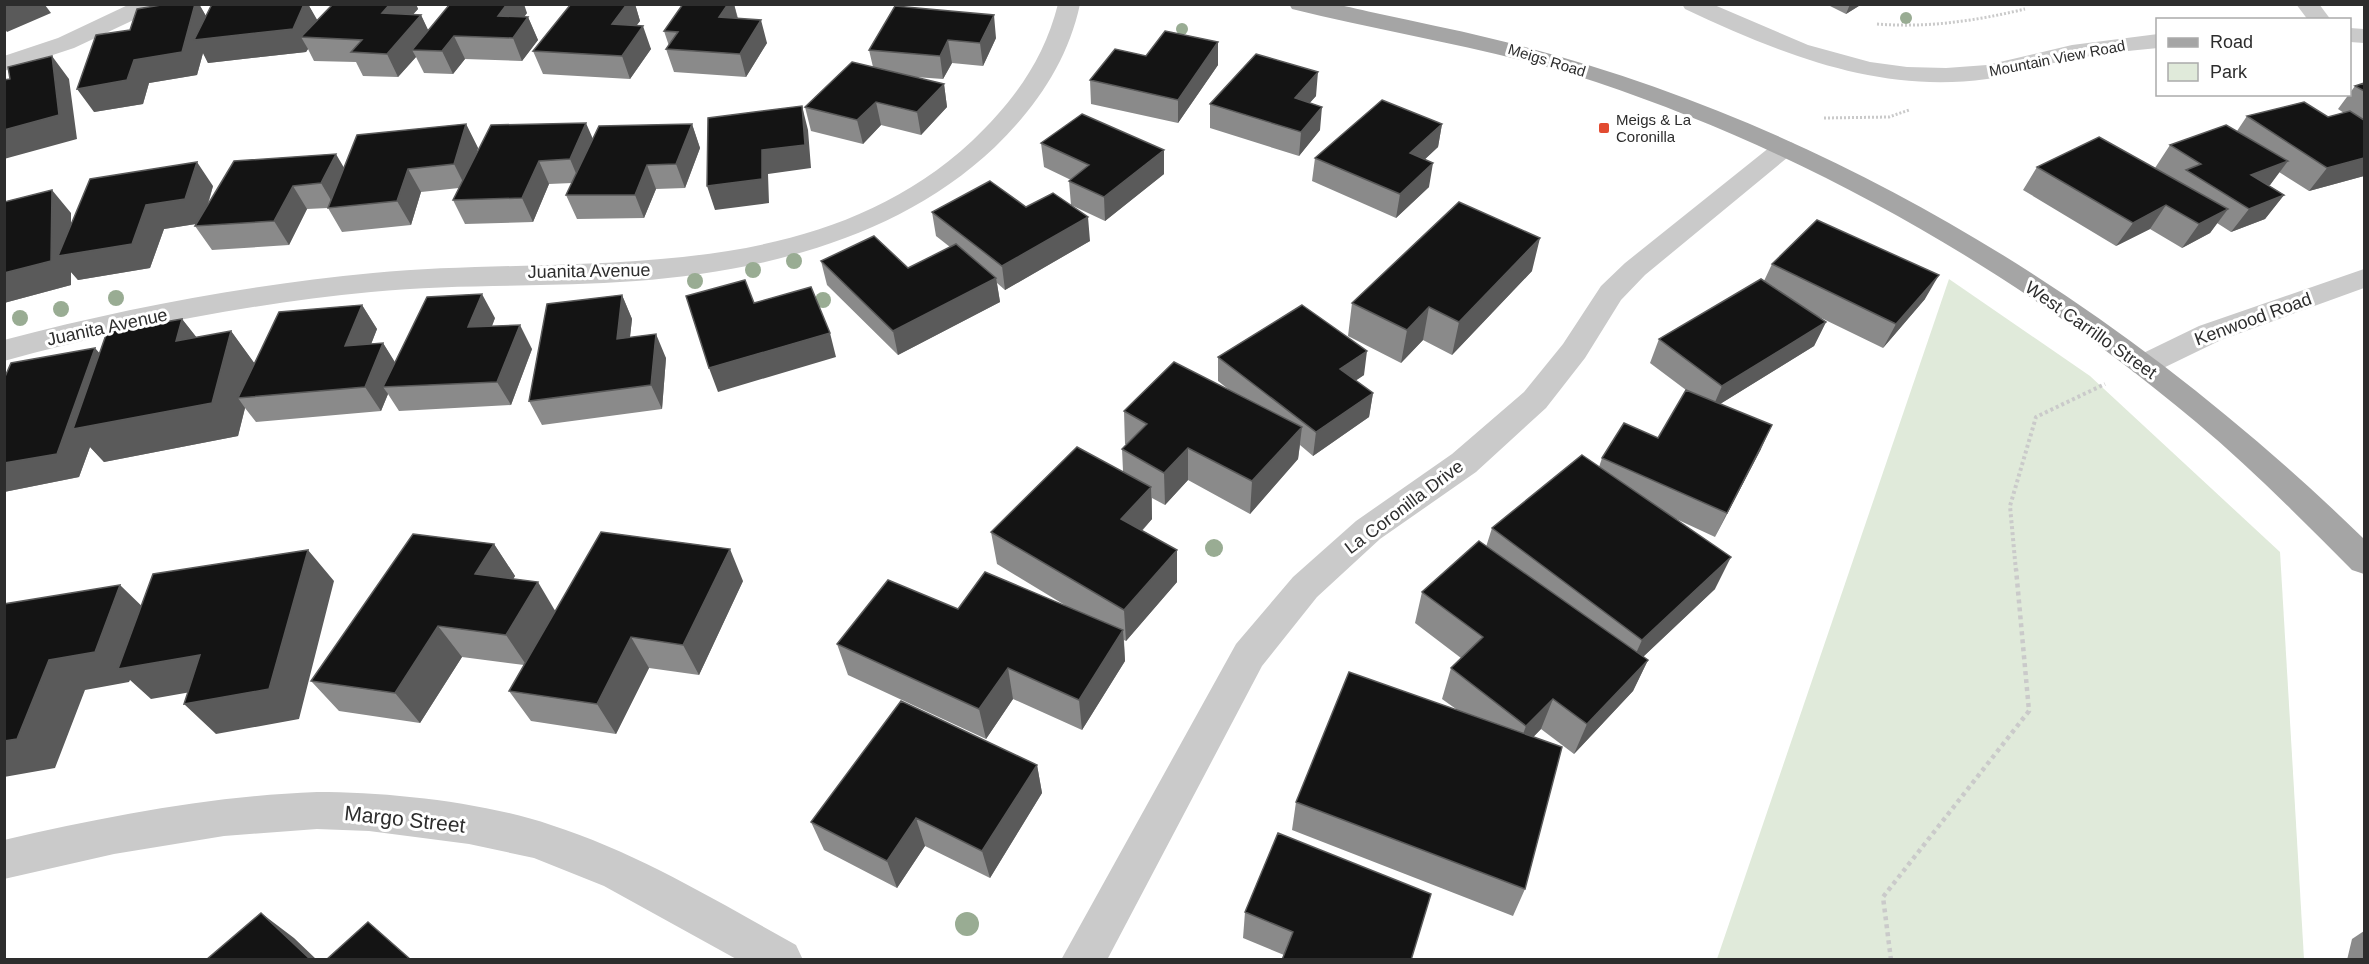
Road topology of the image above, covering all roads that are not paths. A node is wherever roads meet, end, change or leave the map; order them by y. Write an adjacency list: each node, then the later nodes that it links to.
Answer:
1 (150, 4): 8 (street)
2 (1069, 4): 11 (street, Juanita Avenue)
3 (1300, 4): 9 (main road, Meigs Road)
4 (1693, 4): 7 (street, Mountain View Road)
5 (2307, 4): 6 (street)
6 (2318, 18)
7 (2156, 40)
8 (4, 64)
9 (1784, 148): 12 (main road, West Carrillo Street); 16 (street, La Coronilla Drive)
10 (2364, 278): 12 (street, Kenwood Road)
11 (4, 351)
12 (2144, 365): 13 (main road, West Carrillo Street)
13 (2364, 560)
14 (4, 860): 15 (street, Margo Street)
15 (781, 960)
16 (1083, 960)

